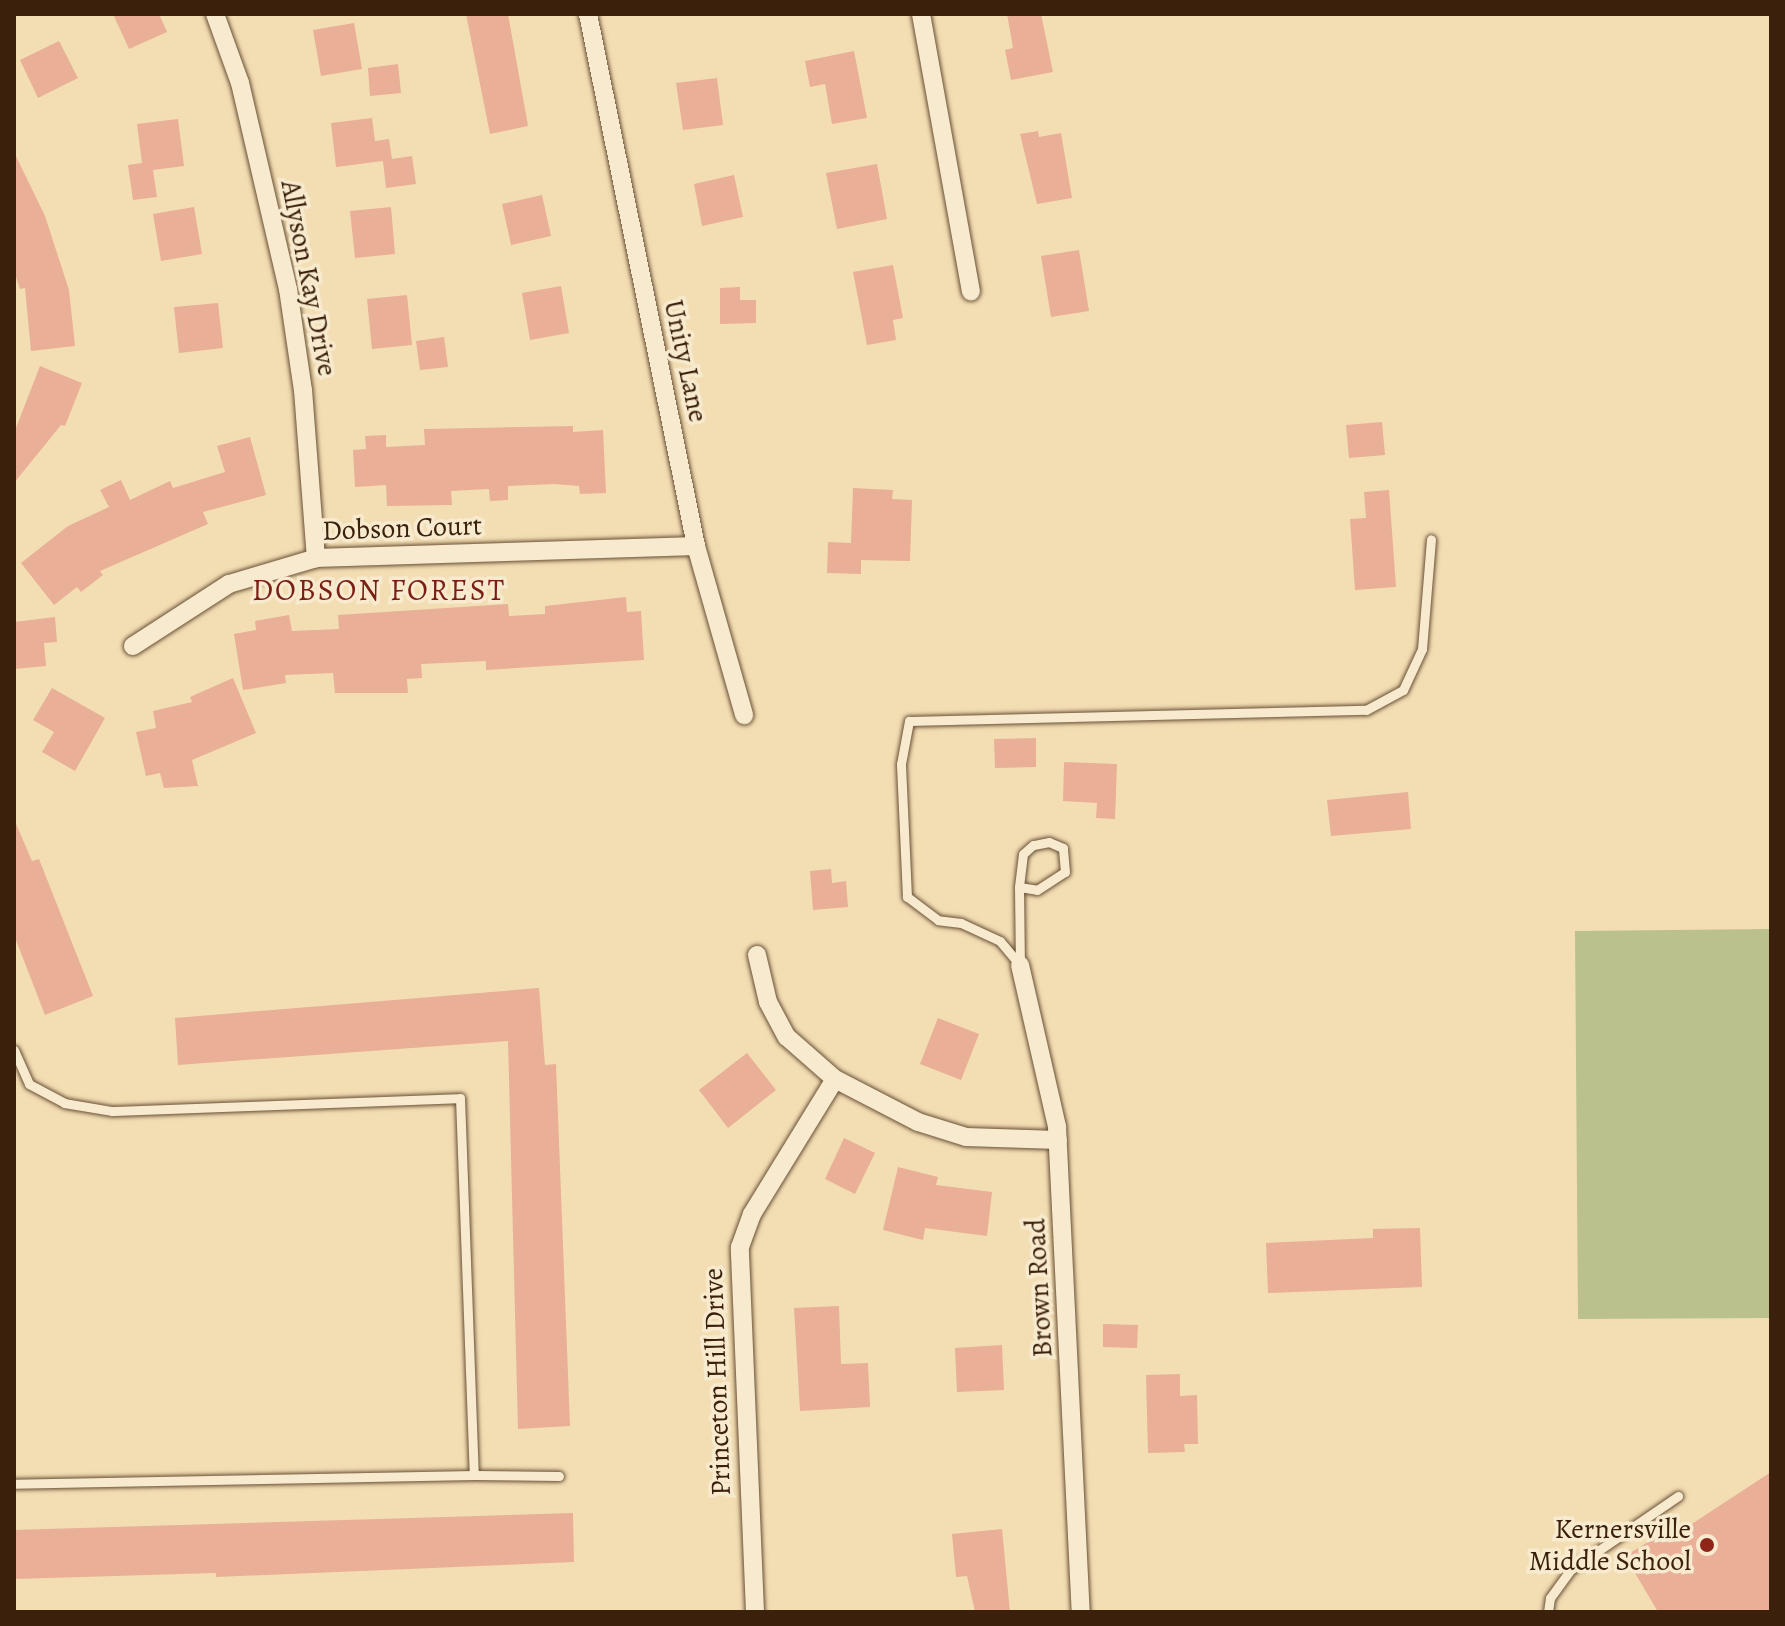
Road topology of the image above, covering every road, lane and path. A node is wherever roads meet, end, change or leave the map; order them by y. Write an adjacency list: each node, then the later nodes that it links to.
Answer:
1 (215, 14): 7 (street, Allyson Kay Drive)
2 (588, 14): 6 (street, Unity Lane)
3 (921, 14): 4 (street)
4 (971, 292)
5 (1431, 539): 12 (lane)
6 (696, 546): 7 (street, Dobson Court); 9 (street, Unity Lane)
7 (316, 558): 8 (street, Dobson Court)
8 (133, 646)
9 (744, 715)
10 (1019, 887): 10 (lane); 12 (lane)
11 (757, 955): 14 (street)
12 (1020, 965): 15 (street, Brown Road)
13 (14, 1050): 16 (lane)
14 (835, 1079): 15 (street); 20 (street, Princeton Hill Drive)
15 (1058, 1140): 21 (street, Brown Road)
16 (474, 1475): 17 (lane); 18 (lane)
17 (559, 1476)
18 (14, 1484)
19 (1678, 1496): 22 (lane)
20 (755, 1612)
21 (1081, 1612)
22 (1548, 1612)

